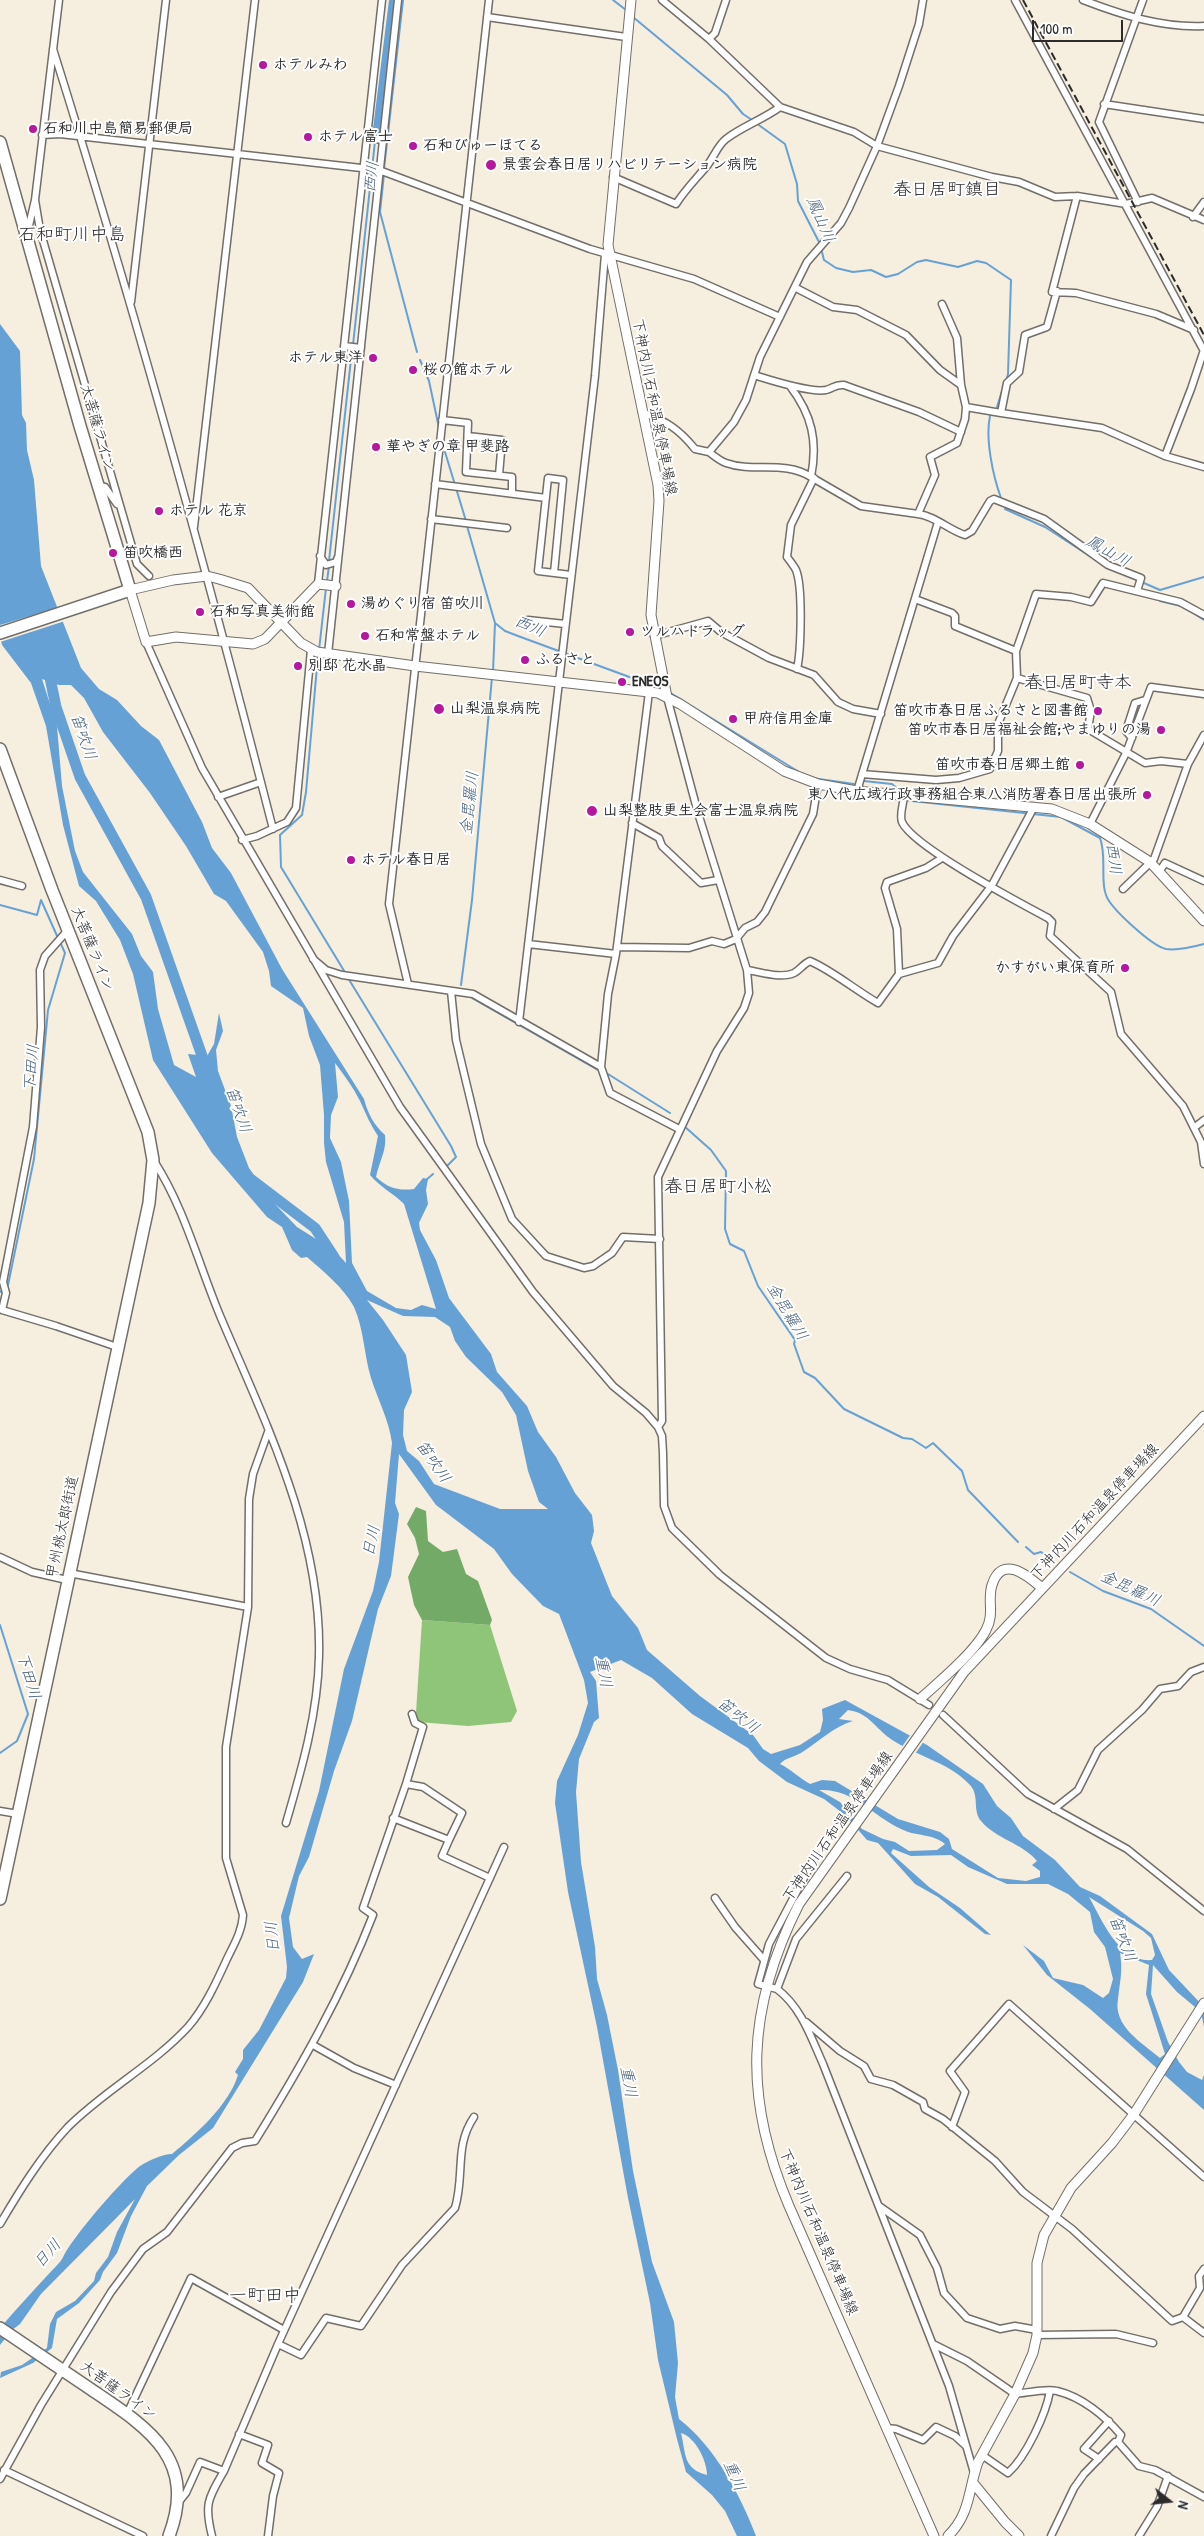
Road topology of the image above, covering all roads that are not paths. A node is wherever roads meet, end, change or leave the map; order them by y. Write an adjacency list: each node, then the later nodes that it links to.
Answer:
1 (59, 0): 19 (street)
2 (166, 0): 28 (street)
3 (255, 0): 30 (street)
4 (382, 0): 25 (street)
5 (398, 0): 26 (street)
6 (489, 0): 14 (street)
7 (662, 0): 18 (street)
8 (726, 0): 18 (street)
9 (923, 0): 29 (street)
10 (1016, 0): 39 (street)
11 (1083, 0): 15 (street)
12 (1143, 0): 15 (street)
13 (630, 9): 17 (main road, 下神内川石和温泉停車場線)
14 (487, 17): 17 (street); 36 (street)
15 (1134, 18): 16 (street); 20 (street)
16 (1204, 26)
17 (626, 37): 33 (main road, 下神内川石和温泉停車場線)
18 (709, 39): 21 (street)
19 (53, 49): 23 (street); 24 (street)
20 (1104, 104): 22 (street); 37 (street)
21 (780, 107): 29 (street); 33 (street)
22 (1204, 119)
23 (42, 135): 24 (street); 35 (street)
24 (81, 137): 28 (street); 47 (street)
25 (369, 138): 26 (street); 31 (street)
26 (382, 140): 32 (street)
27 (0, 142): 42 (highway, 大菩薩ライン)
28 (151, 145): 30 (street); 47 (street)
29 (877, 146): 34 (street); 44 (street)
30 (236, 154): 31 (street); 76 (street)
31 (366, 169): 32 (street); 50 (street)
32 (379, 171): 36 (street); 51 (street)
33 (613, 177): 43 (main road, 下神内川石和温泉停車場線)
34 (1077, 196): 39 (street); 45 (street)
35 (35, 200): 42 (street); 71 (street)
36 (466, 202): 43 (street); 59 (street)
37 (1138, 202): 39 (street); 40 (street)
38 (1204, 202): 40 (street)
39 (1126, 204): 49 (street)
40 (1193, 217): 41 (street)
41 (1204, 220)
42 (27, 234): 68 (highway, 大菩薩ライン)
43 (607, 255): 48 (street); 57 (main road, 下神内川石和温泉停車場線); 80 (street)
44 (796, 288): 48 (street); 54 (street)
45 (1057, 291): 49 (street); 58 (street)
46 (942, 304): 54 (street)
47 (131, 306): 76 (street)
48 (780, 317): 53 (street)
49 (1194, 330): 52 (street)
50 (344, 346): 51 (street); 77 (street)
51 (361, 348): 78 (street)
52 (1204, 350): 63 (street)
53 (754, 375): 55 (street); 62 (street)
54 (961, 385): 56 (street)
55 (790, 386): 60 (street); 66 (street)
56 (966, 406): 58 (street); 60 (street)
57 (642, 412): 62 (street); 92 (main road, 下神内川石和温泉停車場線)
58 (1001, 413): 63 (street)
59 (442, 420): 61 (street); 67 (street)
60 (961, 432): 72 (street)
61 (468, 436): 65 (street); 65 (street)
62 (709, 452): 66 (street)
63 (1165, 456): 64 (street)
64 (1204, 467)
65 (499, 475): 69 (street)
66 (812, 478): 72 (street); 98 (street)
67 (435, 484): 69 (street); 73 (street)
68 (98, 486): 71 (street); 85 (highway, 大菩薩ライン)
69 (512, 494): 70 (street)
70 (546, 498): 79 (street); 79 (street)
71 (119, 507): 81 (street)
72 (918, 514): 74 (street)
73 (431, 519): 75 (street); 97 (street)
74 (938, 522): 84 (street); 86 (street)
75 (507, 528)
76 (193, 531): 82 (street)
77 (320, 556): 78 (street); 83 (street)
78 (339, 556): 83 (street)
79 (554, 573): 80 (street)
80 (571, 575): 90 (street)
81 (149, 576)
82 (207, 576): 85 (main road); 89 (main road); 94 (street)
83 (327, 585): 89 (main road); 96 (street)
84 (1138, 589): 87 (street); 95 (street)
85 (125, 592): 91 (highway); 93 (main road)
86 (915, 599): 95 (street); 104 (street)
87 (1204, 615)
88 (528, 620): 90 (street)
89 (282, 621): 94 (main road); 96 (main road)
90 (565, 624): 100 (street)
91 (0, 633)
92 (654, 636): 98 (street); 102 (main road, 下神内川石和温泉停車場線)
93 (146, 642): 94 (main road); 114 (street)
94 (225, 642): 110 (street)
95 (1016, 650): 99 (street)
96 (320, 652): 97 (main road); 118 (street)
97 (415, 666): 100 (main road); 138 (street)
98 (797, 669): 104 (street)
99 (1016, 678): 107 (street); 109 (street)
100 (560, 682): 101 (main road); 132 (street)
101 (649, 692): 102 (main road); 116 (street)
102 (666, 693): 111 (main road); 124 (street)
103 (1204, 694): 107 (street)
104 (881, 714): 109 (street)
105 (1204, 735): 108 (street)
106 (0, 749): 130 (highway, 大菩薩ライン)
107 (1126, 752): 108 (street); 117 (street)
108 (1188, 764): 121 (street)
109 (862, 774): 112 (street)
110 (261, 782): 114 (street); 118 (street)
111 (818, 784): 112 (main road); 131 (street)
112 (857, 791): 113 (main road)
113 (904, 795): 115 (main road); 120 (street)
114 (218, 797): 119 (street)
115 (1033, 808): 117 (main road); 127 (street)
116 (632, 823): 124 (street); 133 (street)
117 (1090, 824): 121 (main road)
118 (273, 829): 119 (street)
119 (242, 840): 135 (street)
120 (942, 858): 127 (street); 137 (street)
121 (1150, 862): 122 (main road); 128 (street)
122 (1159, 872): 125 (street); 129 (main road)
123 (0, 880): 126 (street)
124 (718, 880): 131 (street)
125 (1204, 881)
126 (22, 886)
127 (992, 886): 137 (street); 143 (street)
128 (1123, 889)
129 (1204, 921)
130 (66, 932): 145 (highway, 大菩薩ライン); 148 (street)
131 (736, 939): 133 (street); 136 (street)
132 (528, 944): 134 (street); 140 (street)
133 (617, 947): 134 (street)
134 (616, 954): 141 (street)
135 (310, 957): 138 (street); 151 (street)
136 (747, 970): 137 (street); 144 (street)
137 (899, 974)
138 (408, 984): 139 (street)
139 (451, 991): 140 (street); 147 (street)
140 (519, 1022): 141 (street)
141 (601, 1067): 144 (street)
142 (1204, 1120): 143 (street)
143 (1195, 1127): 146 (street)
144 (679, 1129): 147 (street)
145 (153, 1160): 149 (highway, 甲州桃太郎街道); 152 (street)
146 (1204, 1164)
147 (660, 1239): 151 (street)
148 (1, 1310): 149 (street)
149 (117, 1347): 154 (highway, 甲州桃太郎街道)
150 (1204, 1416): 155 (main road, 下神内川石和温泉停車場線)
151 (658, 1427): 158 (street)
152 (268, 1432): 156 (street); 167 (street)
153 (0, 1557): 154 (street)
154 (68, 1577): 156 (street); 165 (highway, 甲州桃太郎街道)
155 (1042, 1588): 158 (main road); 177 (main road, 下神内川石和温泉停車場線)
156 (248, 1607): 189 (street)
157 (1204, 1667): 163 (street)
158 (920, 1699): 159 (street)
159 (929, 1705)
160 (412, 1714): 162 (street)
161 (943, 1715): 163 (street)
162 (406, 1784): 166 (street); 168 (street)
163 (1054, 1809): 175 (street)
164 (0, 1811): 165 (street)
165 (18, 1814): 174 (highway, 甲州桃太郎街道)
166 (393, 1818): 168 (street); 181 (street)
167 (286, 1822)
168 (449, 1840): 172 (street)
169 (504, 1847): 172 (street)
170 (816, 1855): 176 (street)
171 (847, 1876): 178 (street)
172 (490, 1878): 182 (street)
173 (715, 1898): 176 (street)
174 (0, 1899)
175 (1204, 1911)
176 (764, 1960): 177 (street)
177 (766, 1987): 178 (street); 204 (main road, 下神内川石和温泉停車場線)
178 (777, 1989): 180 (street)
179 (1204, 2003): 183 (main road)
180 (803, 2020): 185 (street); 187 (street)
181 (313, 2045): 182 (street); 199 (street)
182 (396, 2085): 193 (street)
183 (1134, 2114): 185 (street); 186 (street); 188 (main road)
184 (474, 2117): 197 (street)
185 (952, 2127): 188 (street)
186 (1204, 2177)
187 (878, 2206): 194 (street); 198 (street)
188 (1055, 2214): 191 (street); 194 (main road)
189 (0, 2224)
190 (1204, 2269): 191 (street)
191 (1183, 2317): 195 (street)
192 (0, 2328): 199 (highway, 大菩薩ライン)
193 (284, 2330): 197 (street); 202 (street)
194 (1037, 2332): 196 (street); 201 (main road)
195 (1204, 2333)
196 (1153, 2343)
197 (278, 2344): 205 (street)
198 (933, 2344): 201 (street); 207 (street)
199 (61, 2369): 202 (highway, 大菩薩ライン); 210 (street)
200 (1050, 2391): 201 (street); 203 (street); 208 (street)
201 (1015, 2394): 208 (main road)
202 (127, 2414): 217 (highway, 大菩薩ライン)
203 (1109, 2422): 206 (street); 209 (street)
204 (887, 2428): 207 (street); 222 (main road, 下神内川石和温泉停車場線)
205 (239, 2434): 211 (street); 221 (street)
206 (1118, 2442): 209 (street); 213 (street)
207 (967, 2447): 212 (street)
208 (982, 2455): 212 (main road)
209 (1099, 2459): 225 (street)
210 (4, 2470): 214 (street); 218 (street)
211 (224, 2471): 217 (street); 220 (street)
212 (974, 2474): 215 (main road)
213 (1168, 2476): 216 (street); 226 (street)
214 (0, 2478)
215 (974, 2484): 223 (main road); 224 (main road)
216 (1204, 2497)
217 (178, 2503): 219 (highway, 大菩薩ライン)
218 (142, 2536)
219 (170, 2536)
220 (212, 2536)
221 (268, 2536)
222 (934, 2536)
223 (948, 2536)
224 (1019, 2536)
225 (1051, 2536)
226 (1139, 2536)

